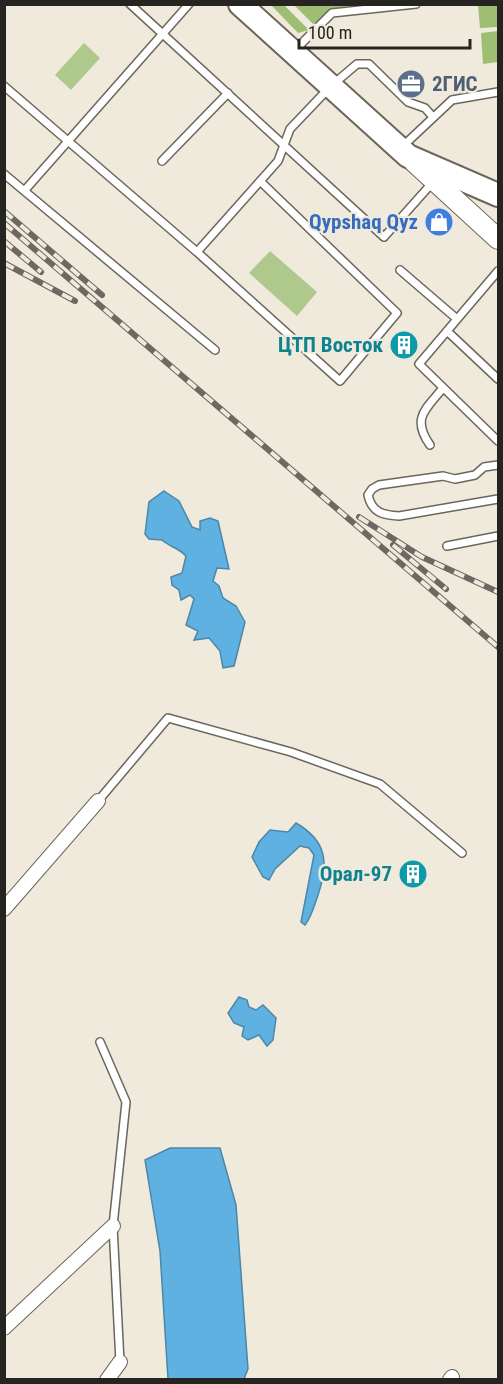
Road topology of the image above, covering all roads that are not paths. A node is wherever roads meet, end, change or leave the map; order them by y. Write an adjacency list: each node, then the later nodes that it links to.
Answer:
1 (130, 4): 5 (lane)
2 (189, 4): 5 (lane)
3 (240, 4): 6 (main road)
4 (416, 4): 6 (lane)
5 (162, 34): 10 (lane); 12 (lane)
6 (293, 53): 8 (main road)
7 (4, 86): 12 (lane)
8 (330, 87): 11 (lane); 13 (lane); 14 (main road)
9 (498, 92): 11 (lane)
10 (228, 93): 13 (lane); 15 (lane)
11 (433, 117): 14 (lane)
12 (68, 141): 19 (lane); 22 (lane)
13 (284, 145): 17 (lane); 18 (lane)
14 (404, 152): 18 (main road); 20 (main road)
15 (162, 161)
16 (4, 174): 19 (lane)
17 (260, 181): 22 (lane); 22 (lane)
18 (435, 181): 21 (main road)
19 (25, 190): 27 (lane)
20 (498, 195)
21 (498, 239)
22 (197, 252)
23 (400, 270): 25 (lane)
24 (498, 271): 25 (lane)
25 (457, 319): 26 (lane)
26 (447, 331): 28 (lane); 29 (lane)
27 (215, 350)
28 (498, 379)
29 (443, 388): 30 (lane); 31 (lane)
30 (498, 441)
31 (430, 445)
32 (498, 465): 33 (lane)
33 (498, 499)
34 (498, 537): 35 (lane)
35 (447, 546)
36 (98, 801): 37 (lane); 38 (street)
37 (462, 853)
38 (4, 909)
39 (100, 1042): 40 (lane)
40 (113, 1226): 41 (street); 42 (lane)
41 (4, 1328)
42 (120, 1362): 43 (street)
43 (107, 1380)

